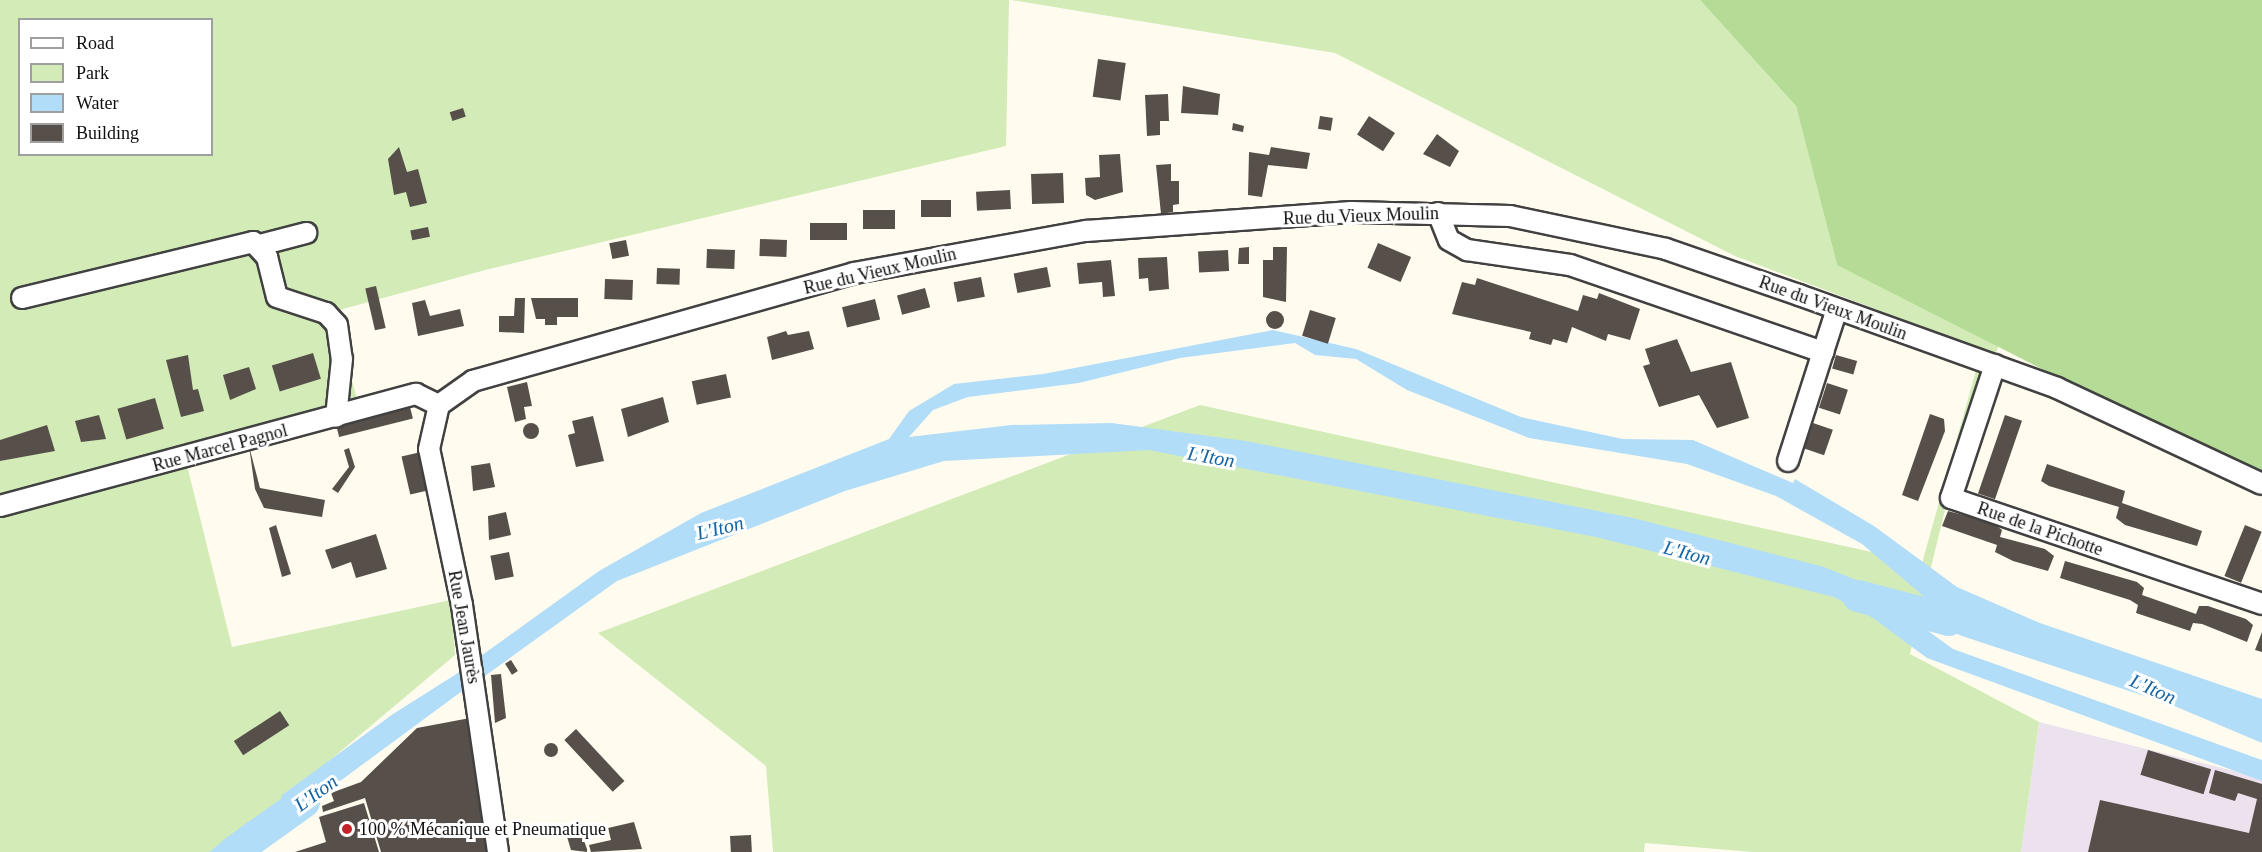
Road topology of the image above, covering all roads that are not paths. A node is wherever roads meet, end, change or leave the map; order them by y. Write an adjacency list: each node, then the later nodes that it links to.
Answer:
1 (1438, 213): 5 (street, Rue du Vieux Moulin); 6 (street); 8 (street, Rue du Vieux Moulin)
2 (306, 233): 3 (street)
3 (260, 246): 4 (street); 9 (street)
4 (22, 298)
5 (1837, 309): 6 (street); 7 (street, Rue du Vieux Moulin)
6 (1823, 352): 10 (street)
7 (1995, 365): 11 (street, Rue du Vieux Moulin); 13 (street, Rue de la Pichotte)
8 (439, 405): 9 (street, Rue Marcel Pagnol); 14 (street, Rue Jean Jaurès)
9 (336, 417): 12 (street, Rue Marcel Pagnol)
10 (1788, 461)
11 (2262, 484)
12 (0, 506)
13 (2262, 604)
14 (498, 852)

